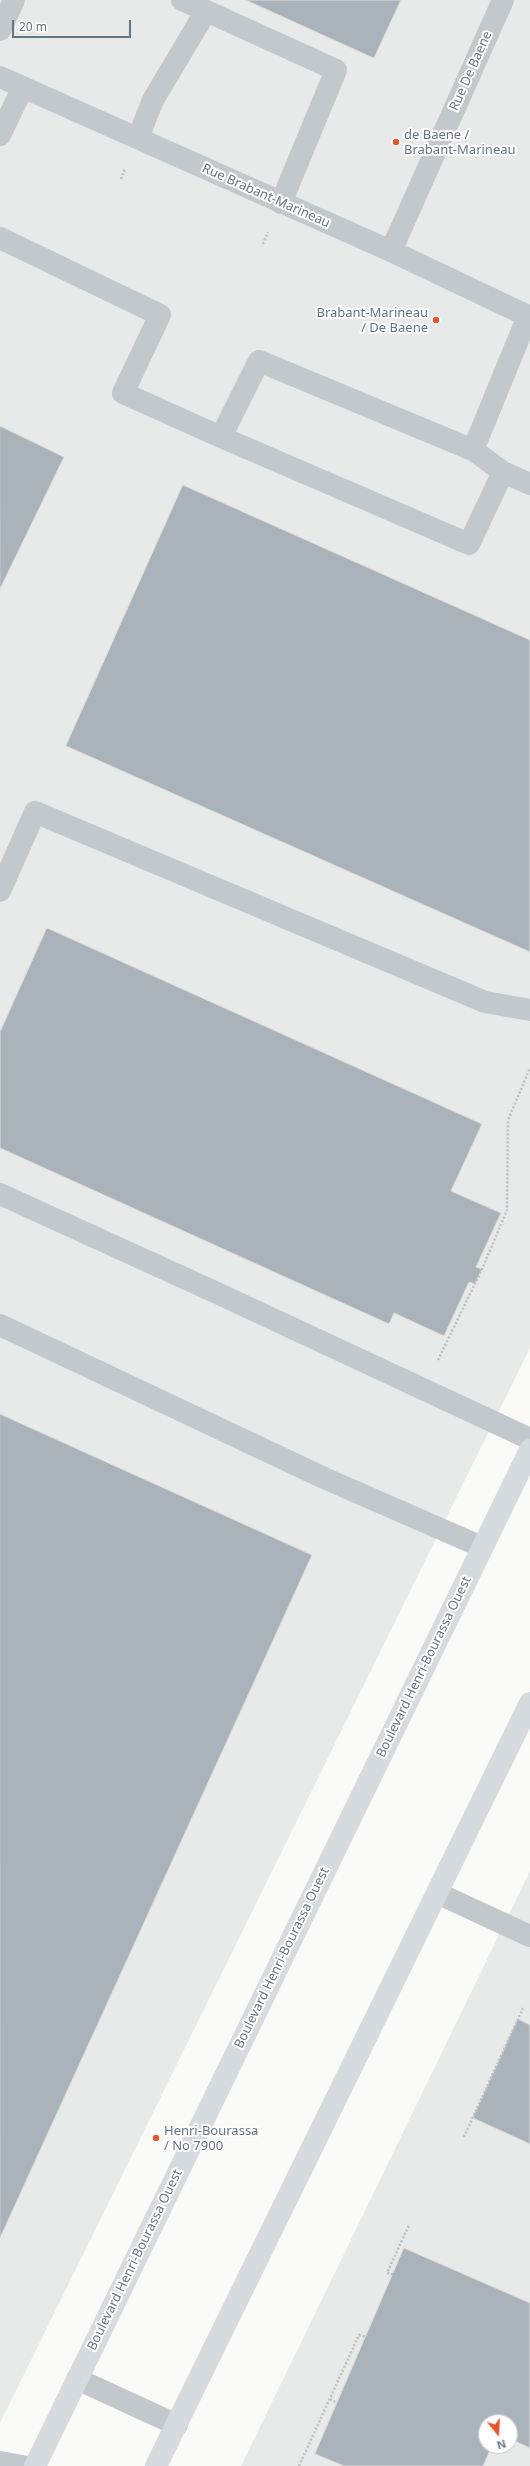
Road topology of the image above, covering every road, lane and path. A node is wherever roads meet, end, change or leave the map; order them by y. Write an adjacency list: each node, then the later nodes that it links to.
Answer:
1 (14, 0): 5 (street)
2 (182, 0): 4 (street)
3 (503, 0): 12 (street, Rue De Baene)
4 (206, 11): 9 (street); 10 (street)
5 (0, 30)
6 (0, 77): 7 (street, Rue Brabant-Marineau)
7 (23, 87): 8 (street); 9 (street, Rue Brabant-Marineau)
8 (0, 135)
9 (138, 138): 10 (street, Rue Brabant-Marineau)
10 (281, 202): 12 (street, Rue Brabant-Marineau)
11 (0, 238): 14 (street)
12 (391, 251): 13 (street, Rue Brabant-Marineau)
13 (529, 316): 15 (street)
14 (221, 437): 15 (street); 16 (street)
15 (473, 450): 16 (street)
16 (503, 472): 17 (street)
17 (530, 484)
18 (0, 891): 19 (street)
19 (530, 1010)
20 (530, 1068): 23 (path)
21 (0, 1194): 24 (street)
22 (0, 1325): 26 (street)
23 (443, 1350)
24 (530, 1439)
25 (530, 1450): 26 (main road, Boulevard Henri-Bourassa Ouest)
26 (482, 1547): 35 (main road, Boulevard Henri-Bourassa Ouest)
27 (530, 1703): 28 (main road)
28 (437, 1893): 29 (street); 38 (main road)
29 (530, 1936)
30 (522, 2008): 31 (path)
31 (464, 2137)
32 (409, 2225): 33 (path)
33 (393, 2274)
34 (366, 2337): 36 (path)
35 (77, 2380): 38 (street); 41 (main road, Boulevard Henri-Bourassa Ouest)
36 (330, 2399): 37 (path); 43 (path)
37 (337, 2403)
38 (177, 2425): 42 (main road)
39 (0, 2462): 40 (street)
40 (22, 2466)
41 (35, 2466)
42 (156, 2466)
43 (300, 2466)

